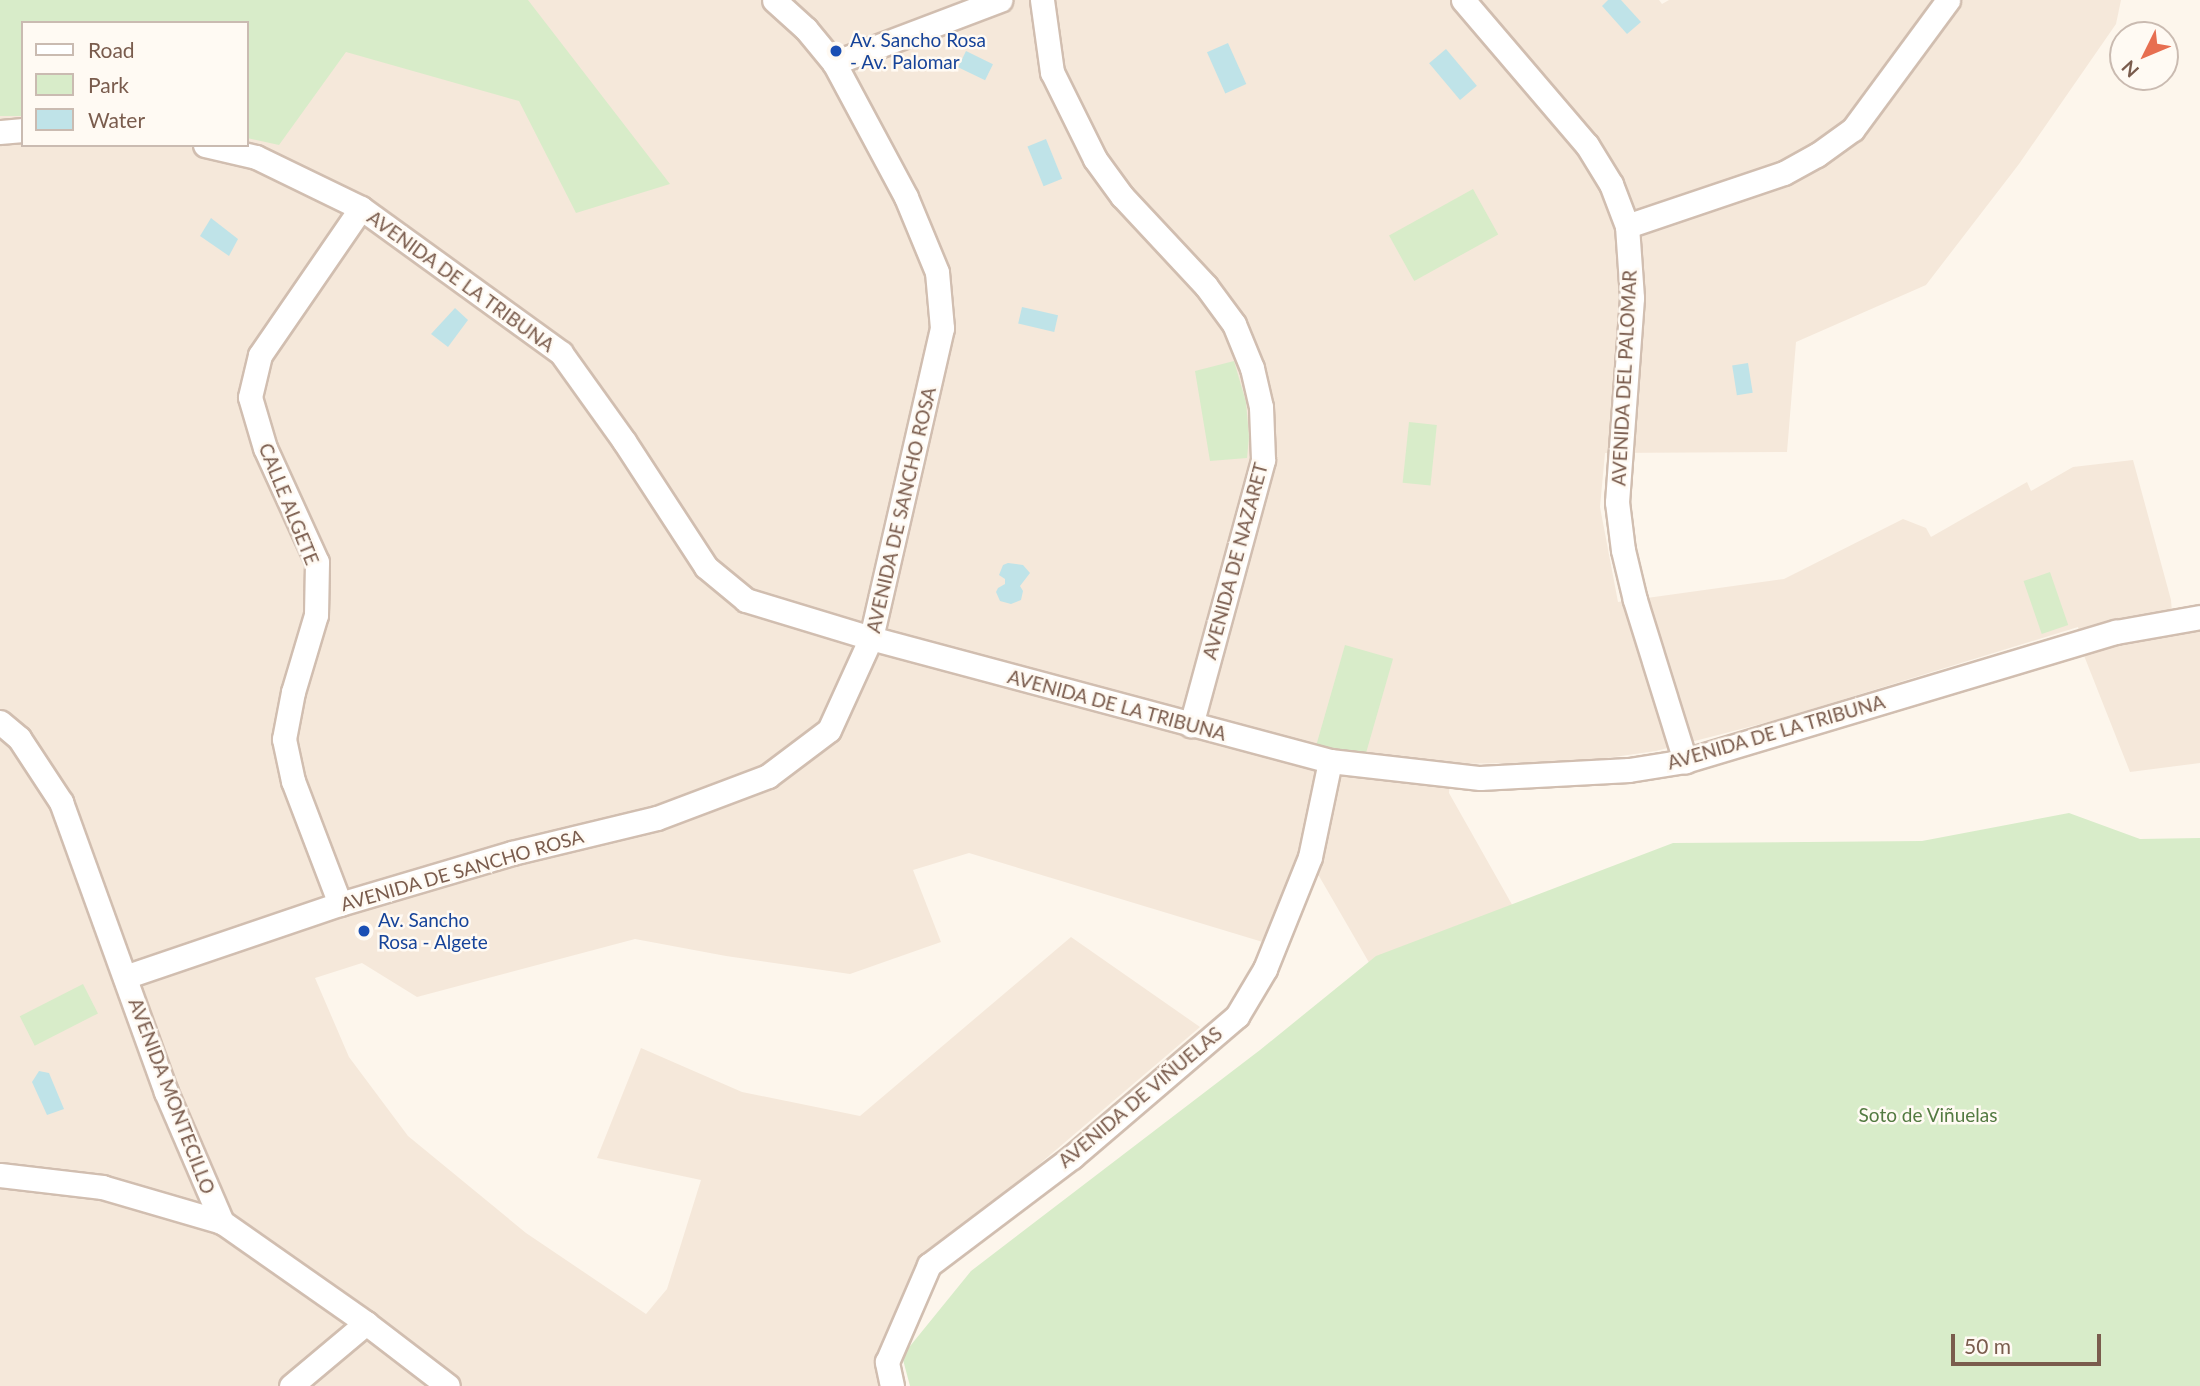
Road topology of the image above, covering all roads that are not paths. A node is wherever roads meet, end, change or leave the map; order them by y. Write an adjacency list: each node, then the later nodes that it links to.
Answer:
1 (774, 0): 6 (street, AVENIDA DE SANCHO ROSA)
2 (1000, 0): 6 (street)
3 (1042, 0): 15 (street, AVENIDA DE NAZARET)
4 (1463, 0): 11 (street, AVENIDA DEL PALOMAR)
5 (1948, 0): 11 (street)
6 (834, 63): 13 (street, AVENIDA DE SANCHO ROSA)
7 (21, 130): 8 (street)
8 (0, 132)
9 (214, 147): 10 (street, AVENIDA DE LA TRIBUNA)
10 (361, 208): 13 (street, AVENIDA DE LA TRIBUNA); 18 (street, CALLE ALGETE)
11 (1627, 226): 17 (street, AVENIDA DEL PALOMAR)
12 (2200, 617): 17 (street, AVENIDA DE LA TRIBUNA)
13 (872, 638): 15 (street, AVENIDA DE LA TRIBUNA); 18 (street, AVENIDA DE SANCHO ROSA)
14 (0, 722): 19 (street, AVENIDA MONTECILLO)
15 (1191, 725): 16 (street, AVENIDA DE LA TRIBUNA)
16 (1331, 761): 17 (street, AVENIDA DE LA TRIBUNA); 25 (street, AVENIDA DE VIÑUELAS)
17 (1685, 761)
18 (340, 904): 19 (street, AVENIDA DE SANCHO ROSA)
19 (125, 977): 21 (street, AVENIDA MONTECILLO)
20 (0, 1175): 21 (street)
21 (222, 1222): 22 (street)
22 (366, 1323): 23 (street); 24 (street)
23 (291, 1386)
24 (448, 1386)
25 (892, 1386)

